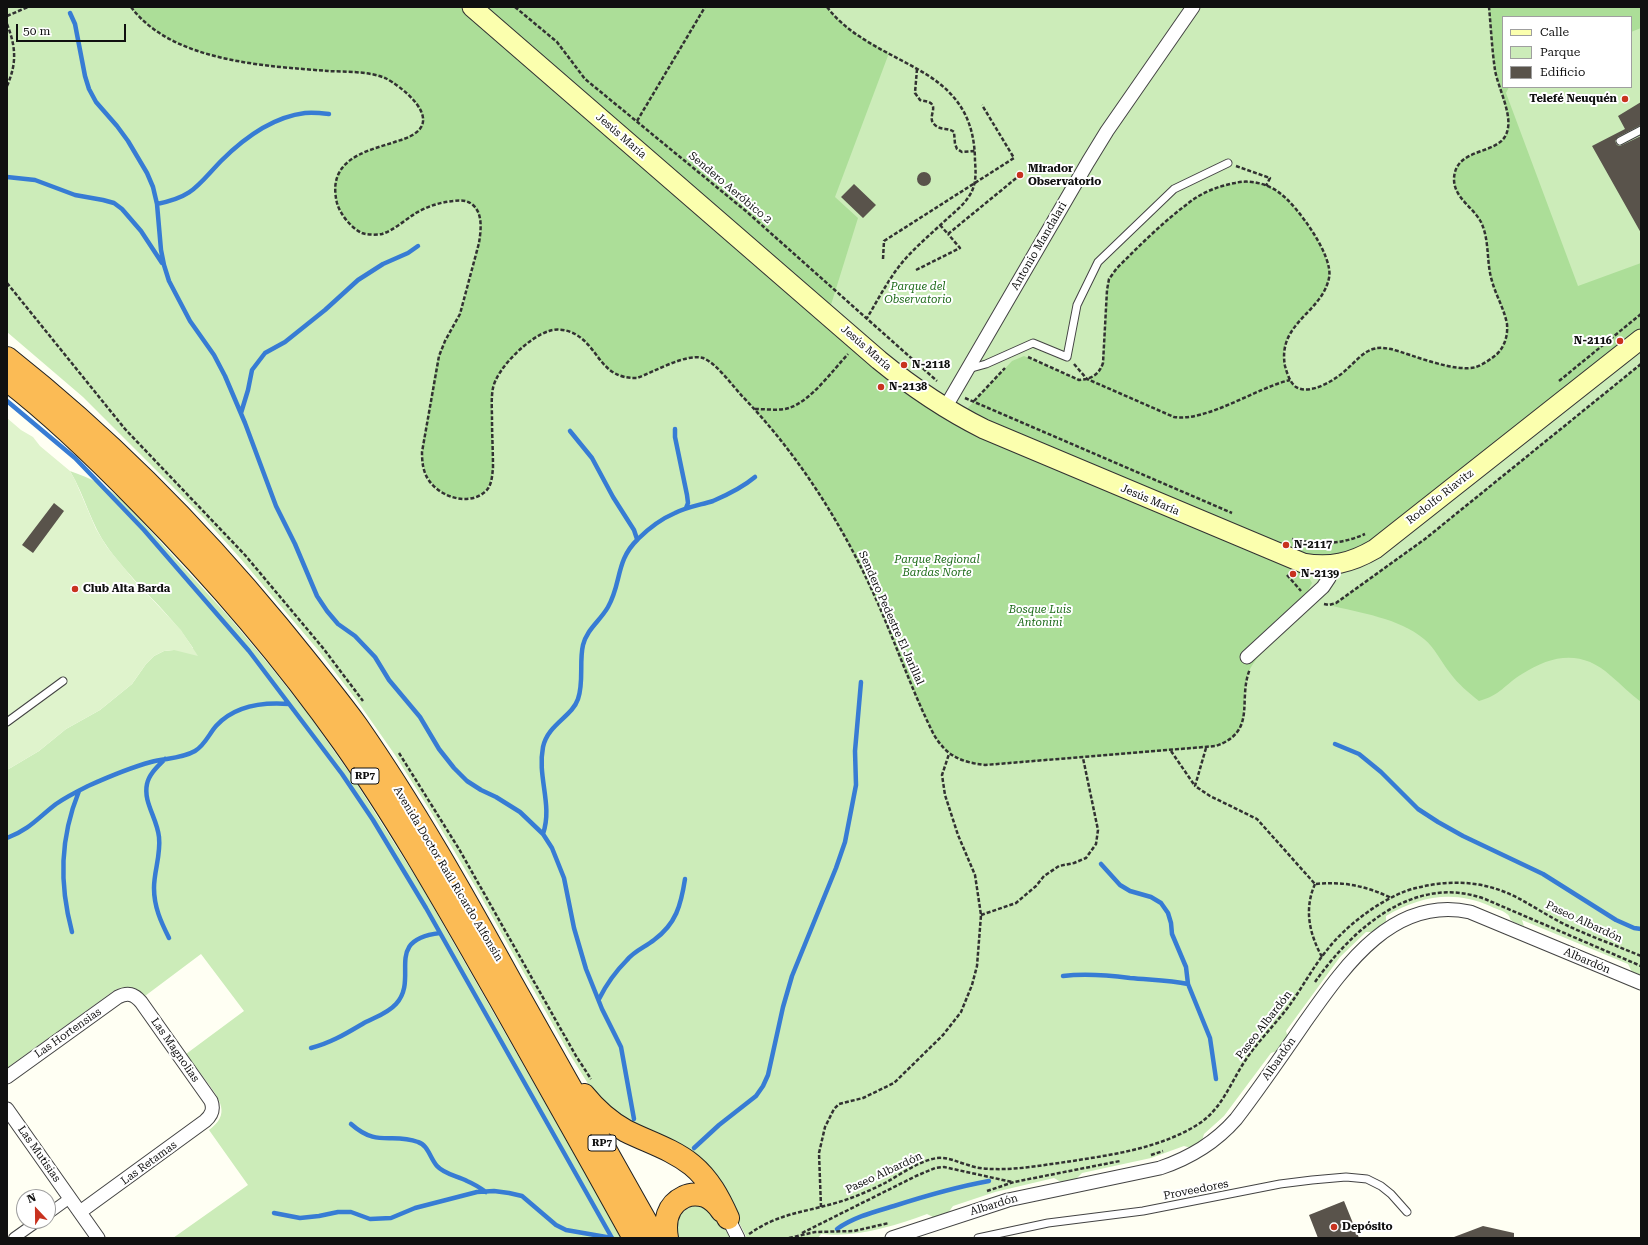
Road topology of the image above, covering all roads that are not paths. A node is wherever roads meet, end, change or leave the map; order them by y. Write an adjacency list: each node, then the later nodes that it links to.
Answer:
1 (472, 7): 10 (main road, Jesús María)
2 (1193, 7): 8 (street, Antonio Mandalari)
3 (1641, 130): 4 (lane)
4 (1620, 141)
5 (1228, 163): 8 (lane)
6 (1641, 339): 11 (main road, Rodolfo Riavitz)
7 (7, 358): 17 (highway, Avenida Doctor Raúl Ricardo Alfonsín / RP7)
8 (968, 370): 10 (street, Antonio Mandalari)
9 (7, 380): 30 (highway, Avenida Doctor Raúl Ricardo Alfonsín / RP7)
10 (946, 408): 11 (main road, Jesús María)
11 (1334, 565): 12 (street)
12 (1249, 662)
13 (63, 681): 14 (lane)
14 (7, 722)
15 (1641, 983): 33 (street, Albardón)
16 (131, 994): 18 (street, Las Hortensias); 19 (street, Las Magnolias)
17 (548, 1048): 25 (highway); 31 (highway, Avenida Doctor Raúl Ricardo Alfonsín / RP7)
18 (7, 1077)
19 (212, 1110): 23 (street, Las Retamas)
20 (10, 1118): 21 (street, Las Mutisias)
21 (70, 1198): 22 (street); 23 (street, Las Mutisias)
22 (56, 1208)
23 (80, 1212): 29 (street, Las Mutisias)
24 (1407, 1212): 34 (lane, Proveedores)
25 (728, 1218): 27 (street); 32 (highway)
26 (27, 1229): 28 (street)
27 (744, 1236)
28 (14, 1238)
29 (98, 1238)
30 (634, 1238)
31 (655, 1238)
32 (667, 1238)
33 (892, 1238)
34 (978, 1238)

